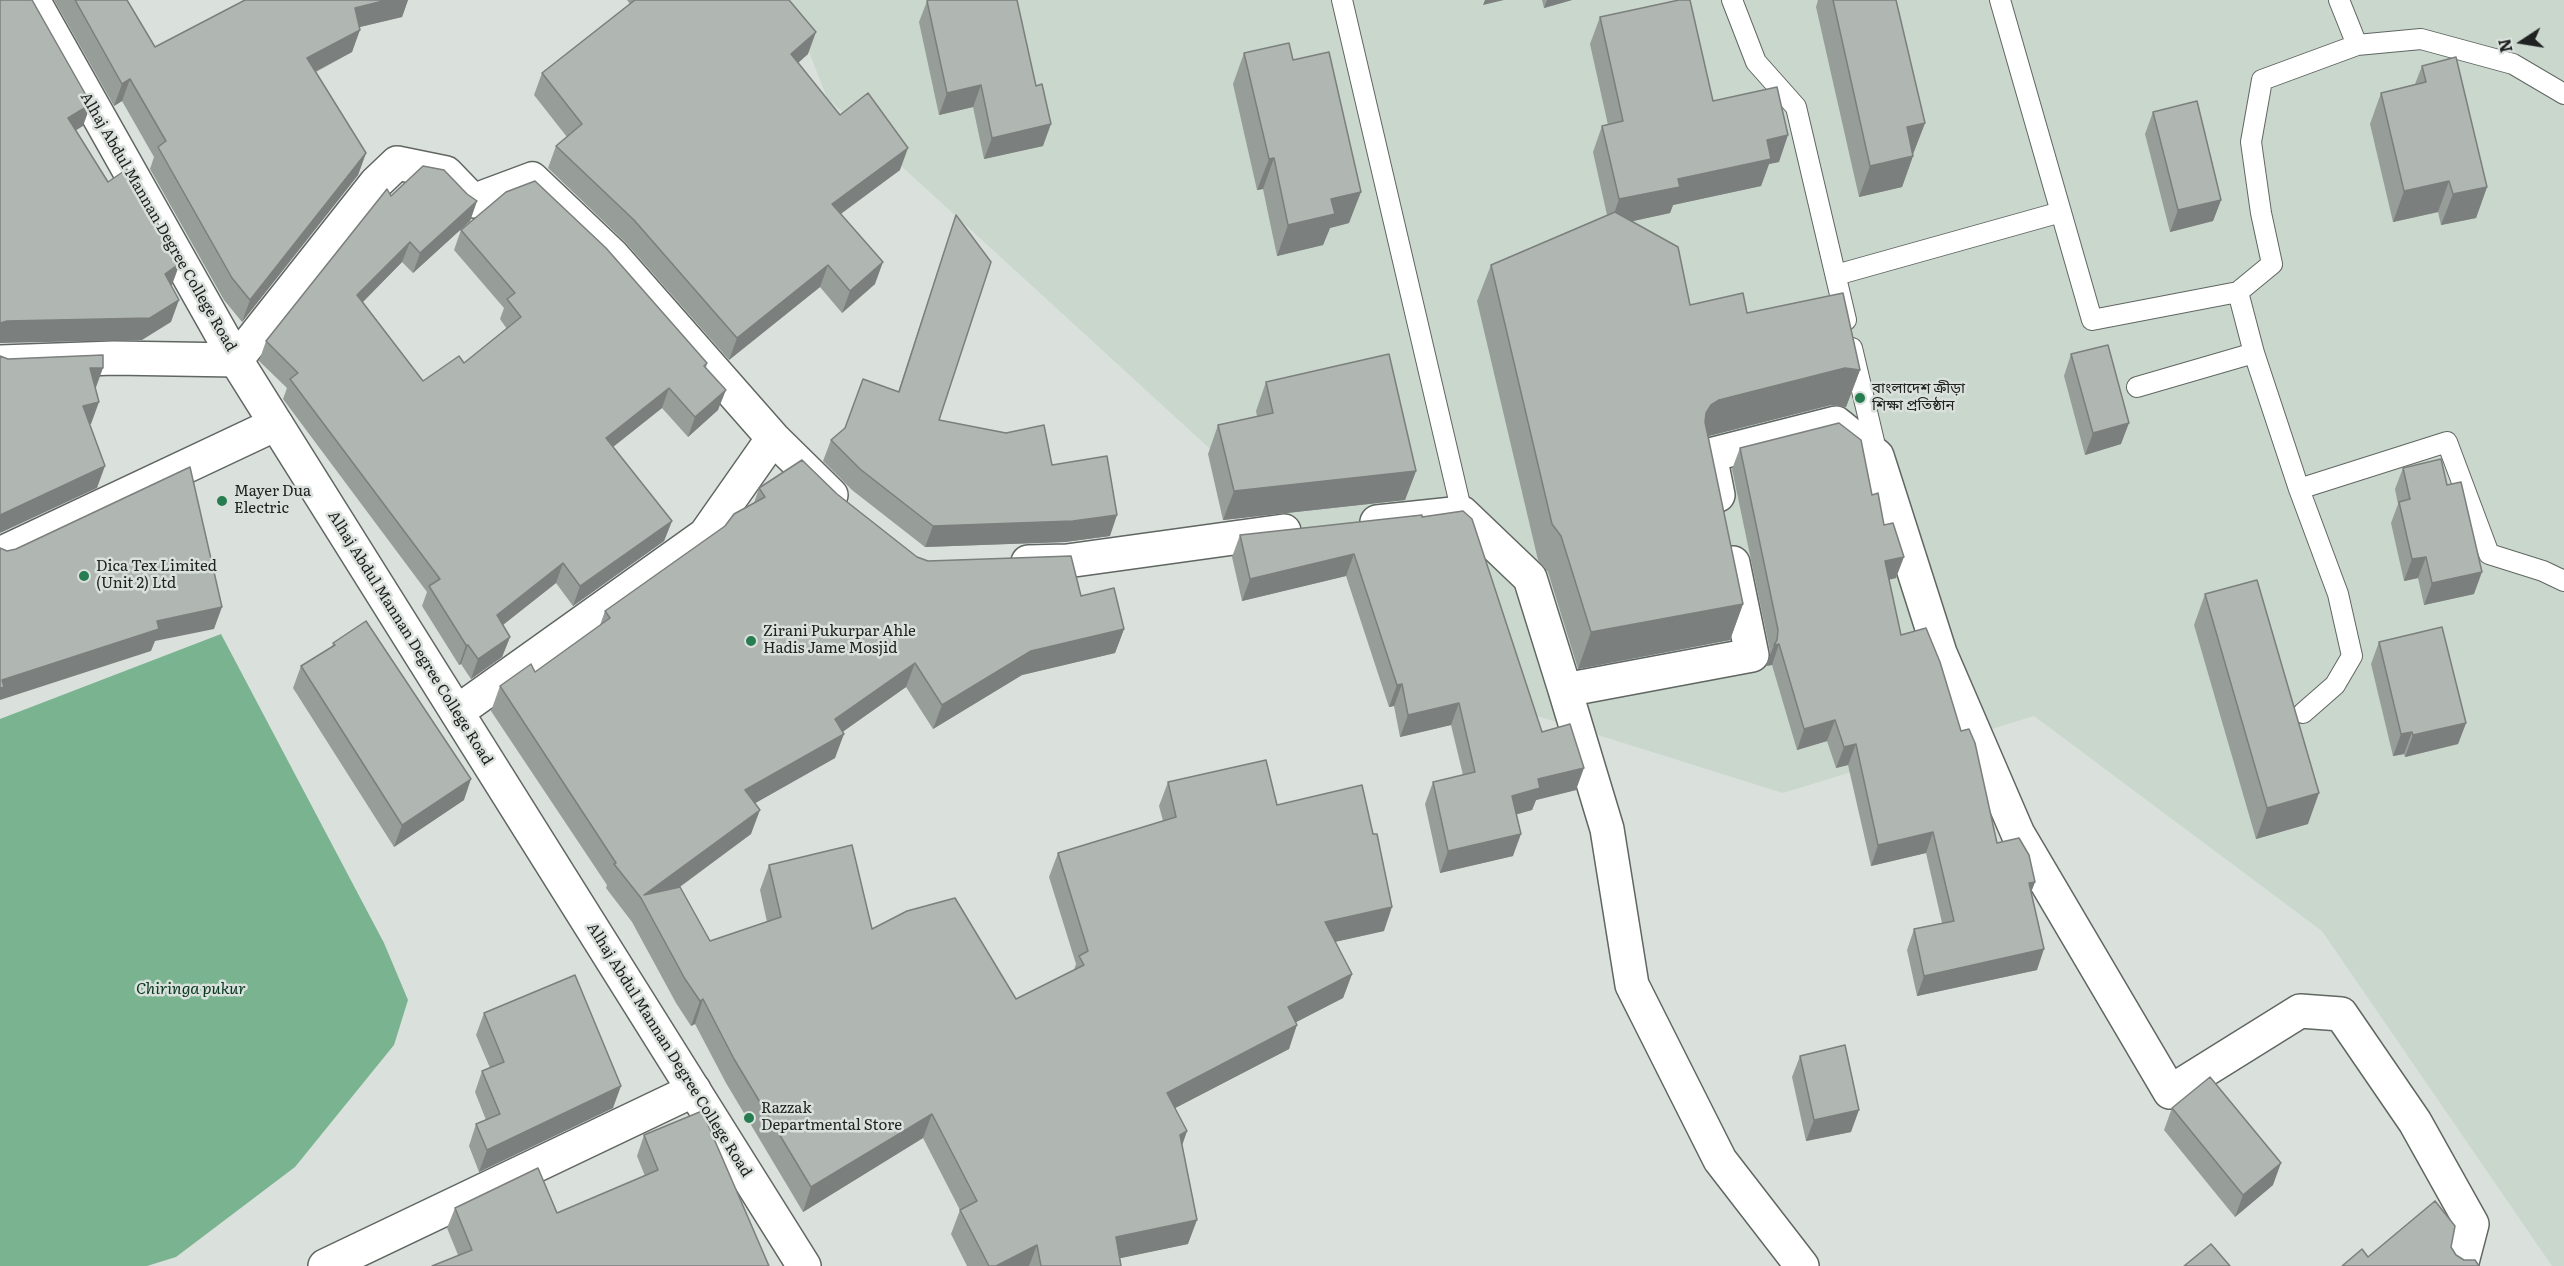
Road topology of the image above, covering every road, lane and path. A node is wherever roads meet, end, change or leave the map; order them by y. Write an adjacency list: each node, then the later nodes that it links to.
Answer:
1 (33, 0): 12 (street, Alhaj Abdul Mannan Degree College Road)
2 (1342, 0): 19 (lane)
3 (1732, 0): 9 (lane)
4 (2000, 0): 8 (lane)
5 (2339, 0): 6 (lane)
6 (2357, 45): 7 (lane); 10 (lane)
7 (2564, 94)
8 (2061, 212): 9 (lane); 10 (lane)
9 (1836, 275): 17 (lane)
10 (2238, 292): 11 (lane)
11 (2254, 353): 14 (lane); 18 (lane)
12 (236, 360): 13 (street); 15 (street, Alhaj Abdul Mannan Degree College Road); 16 (street)
13 (0, 362)
14 (2137, 387)
15 (276, 424): 23 (street); 27 (street, Alhaj Abdul Mannan Degree College Road)
16 (773, 438): 20 (street); 27 (street)
17 (1877, 456): 26 (street); 33 (street)
18 (2299, 489): 25 (lane); 28 (lane)
19 (1462, 513): 21 (street); 26 (street)
20 (858, 518)
21 (1347, 525)
22 (1312, 528): 24 (street)
23 (0, 554)
24 (999, 563)
25 (2564, 581)
26 (1565, 690): 32 (street)
27 (457, 712): 29 (street, Alhaj Abdul Mannan Degree College Road)
28 (2303, 713)
29 (694, 1090): 30 (street); 31 (street, Alhaj Abdul Mannan Degree College Road)
30 (325, 1266)
31 (804, 1266)
32 (1803, 1266)
33 (2461, 1266)

